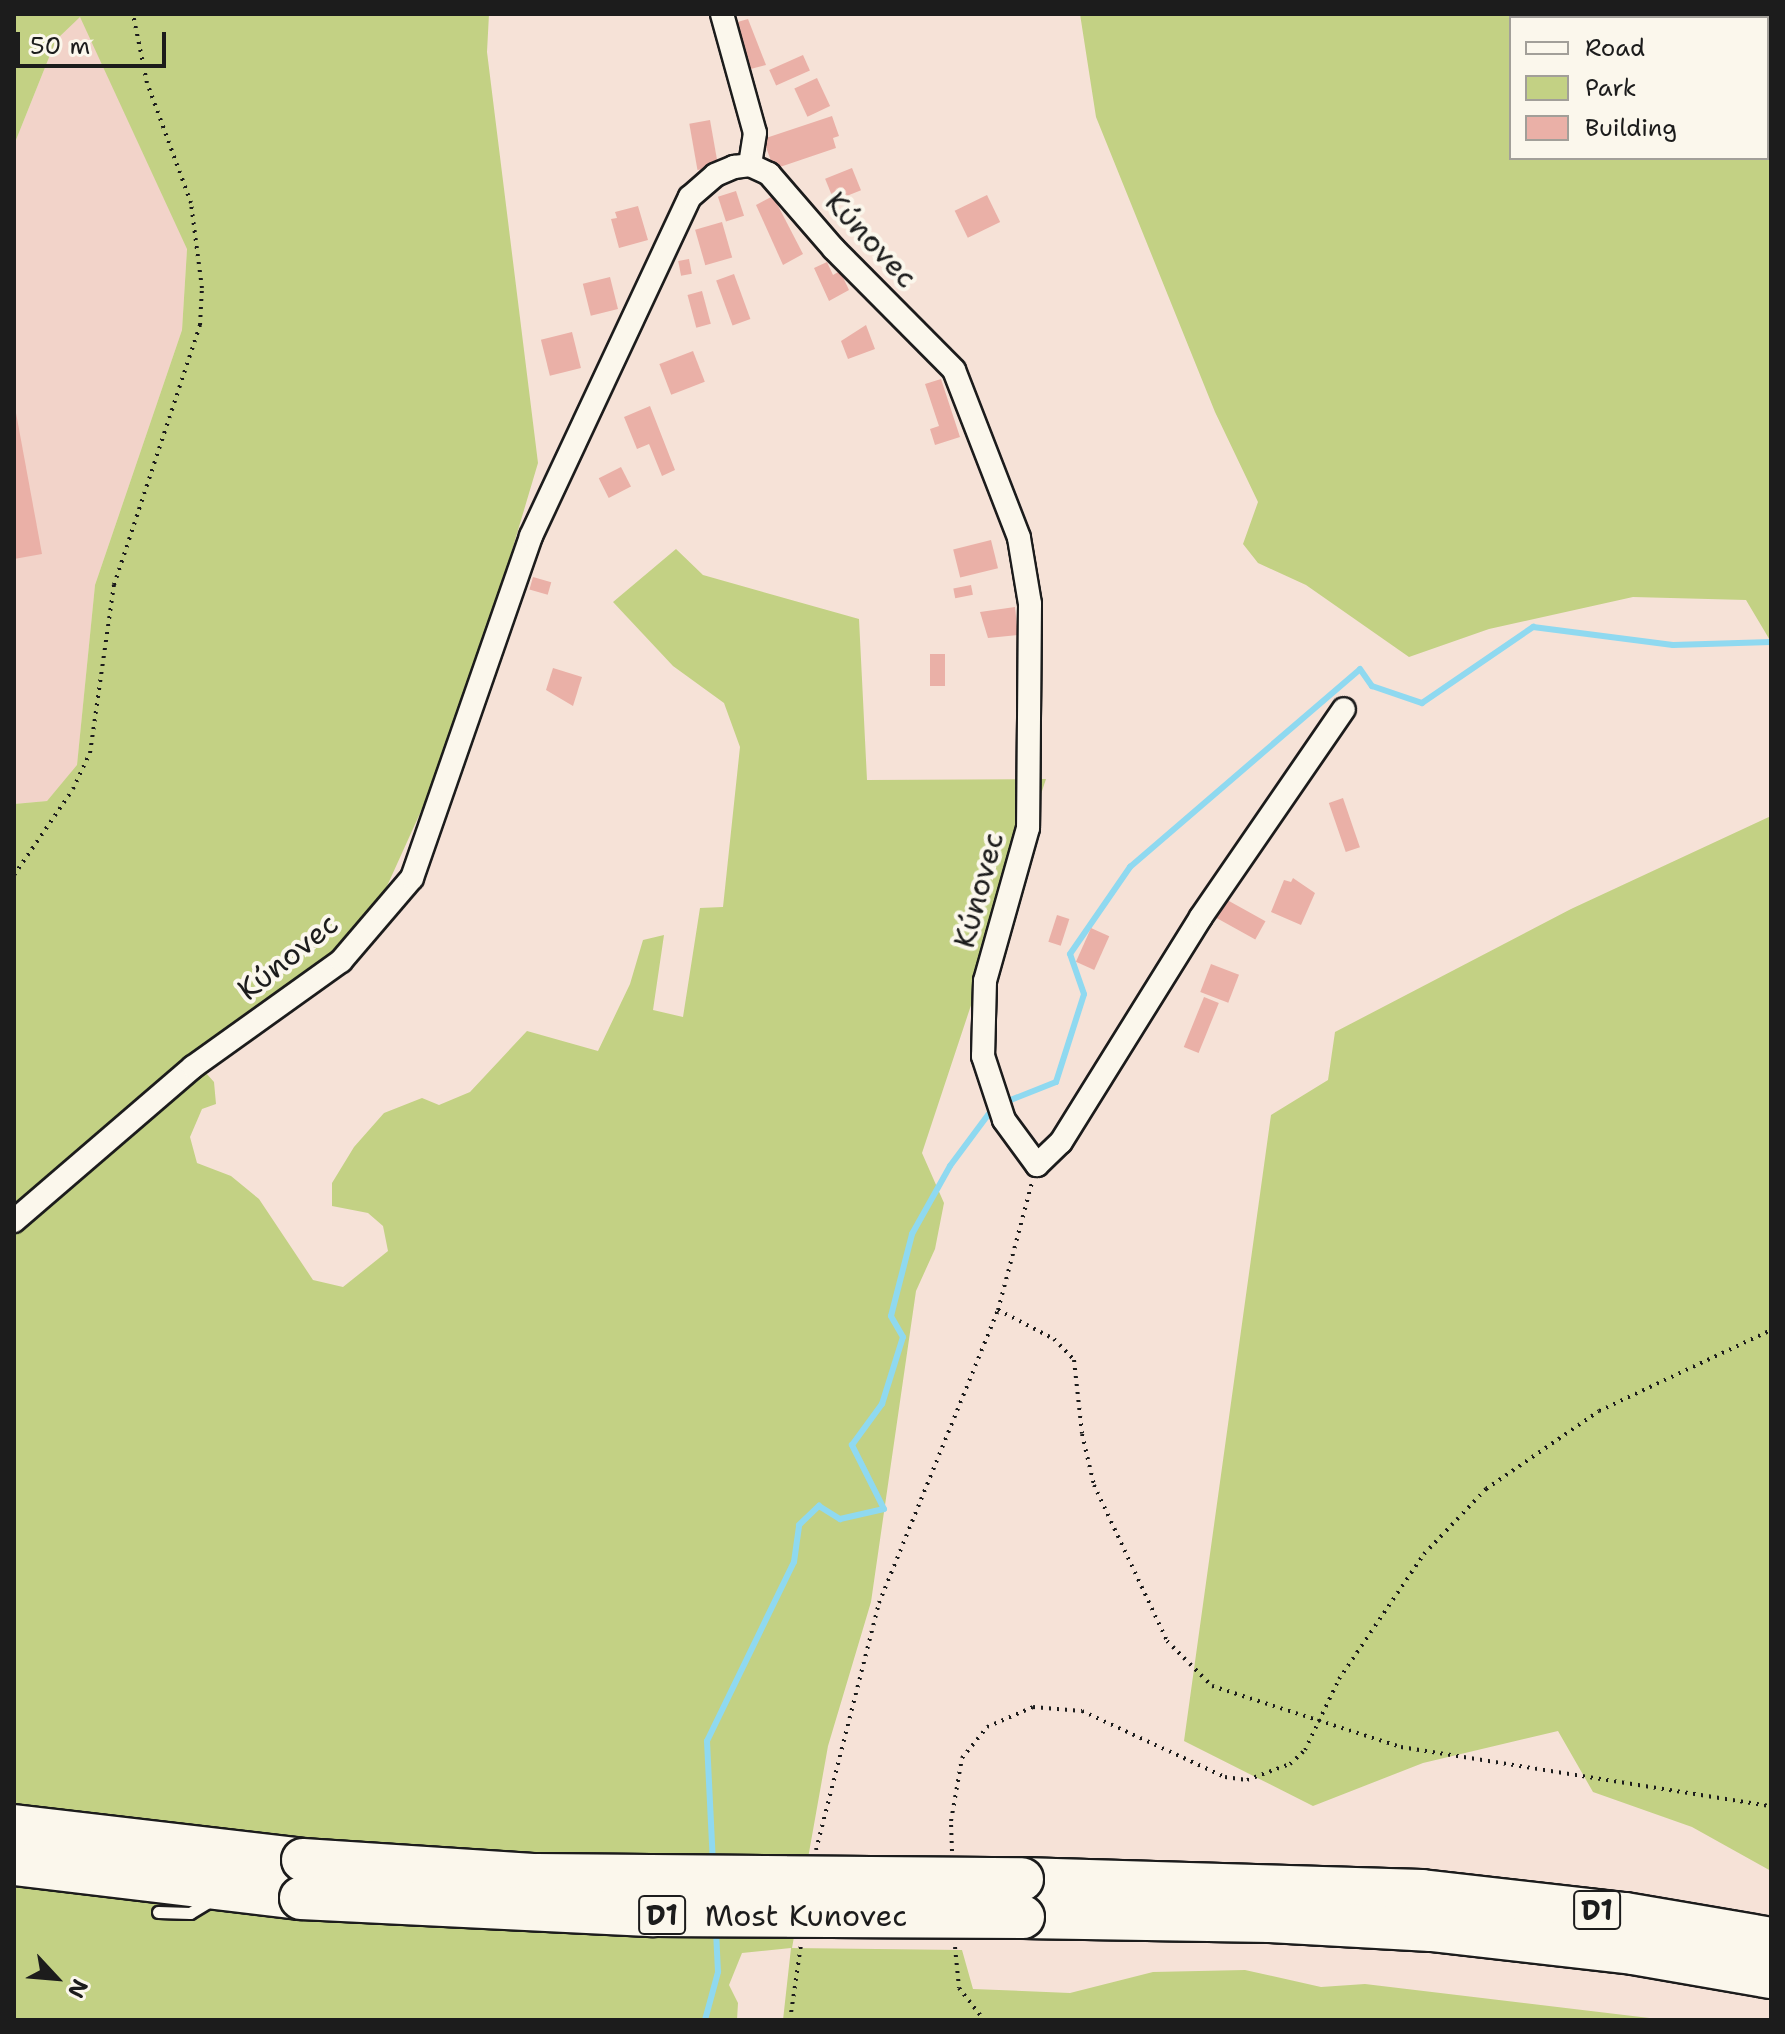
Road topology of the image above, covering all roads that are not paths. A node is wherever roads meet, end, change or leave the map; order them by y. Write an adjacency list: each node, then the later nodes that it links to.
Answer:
1 (722, 14): 2 (street)
2 (750, 165): 3 (street, Kúnovec); 4 (street, Kúnovec)
3 (1344, 709)
4 (14, 1221)
5 (14, 1826): 7 (highway, D1)
6 (14, 1864): 8 (highway, D1)
7 (302, 1879): 8 (highway, D1); 9 (highway, Most Kunovec / D1, bridge)
8 (226, 1891): 10 (lane)
9 (1023, 1898): 11 (highway, D1); 12 (highway, D1)
10 (158, 1912)
11 (1771, 1939)
12 (1771, 1977)

